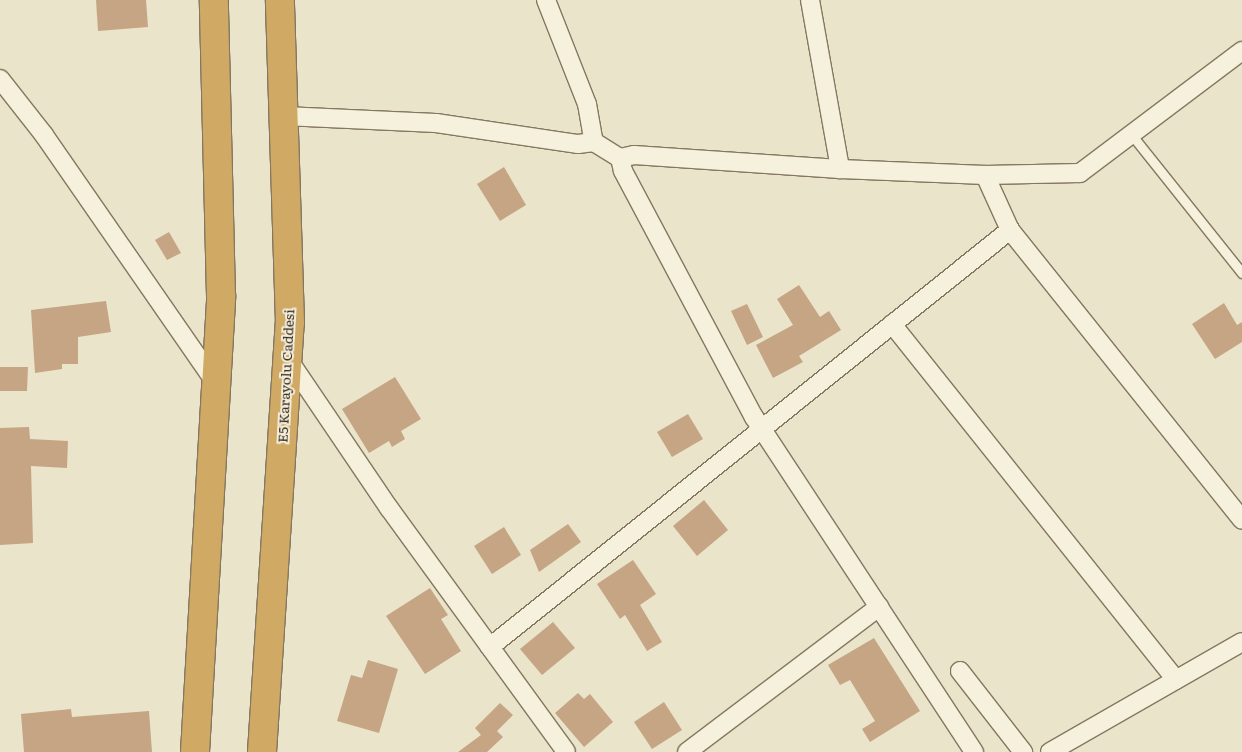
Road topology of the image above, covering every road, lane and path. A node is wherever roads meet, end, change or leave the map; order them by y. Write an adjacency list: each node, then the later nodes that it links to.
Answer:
1 (214, 0): 17 (highway)
2 (280, 0): 7 (highway, E5 Karayolu Caddesi)
3 (546, 0): 9 (street)
4 (810, 0): 11 (street)
5 (1242, 50): 8 (street)
6 (0, 79): 17 (street)
7 (284, 116): 9 (street); 16 (highway, E5 Karayolu Caddesi)
8 (1131, 134): 12 (street); 14 (lane)
9 (594, 142): 10 (street)
10 (620, 158): 11 (street); 18 (street)
11 (840, 169): 12 (street)
12 (984, 175): 13 (street)
13 (1010, 230): 15 (street); 19 (street)
14 (1242, 273)
15 (892, 324): 18 (street); 24 (street)
16 (288, 359): 22 (street); 26 (highway, E5 Karayolu Caddesi)
17 (216, 383): 25 (highway)
18 (763, 430): 20 (street); 22 (street)
19 (1242, 520)
20 (879, 607): 28 (street); 29 (street)
21 (1242, 642): 24 (street)
22 (490, 647): 27 (street)
23 (960, 671): 30 (street)
24 (1176, 680): 31 (street)
25 (195, 752)
26 (262, 752)
27 (566, 752)
28 (687, 752)
29 (974, 752)
30 (1023, 752)
31 (1050, 752)

